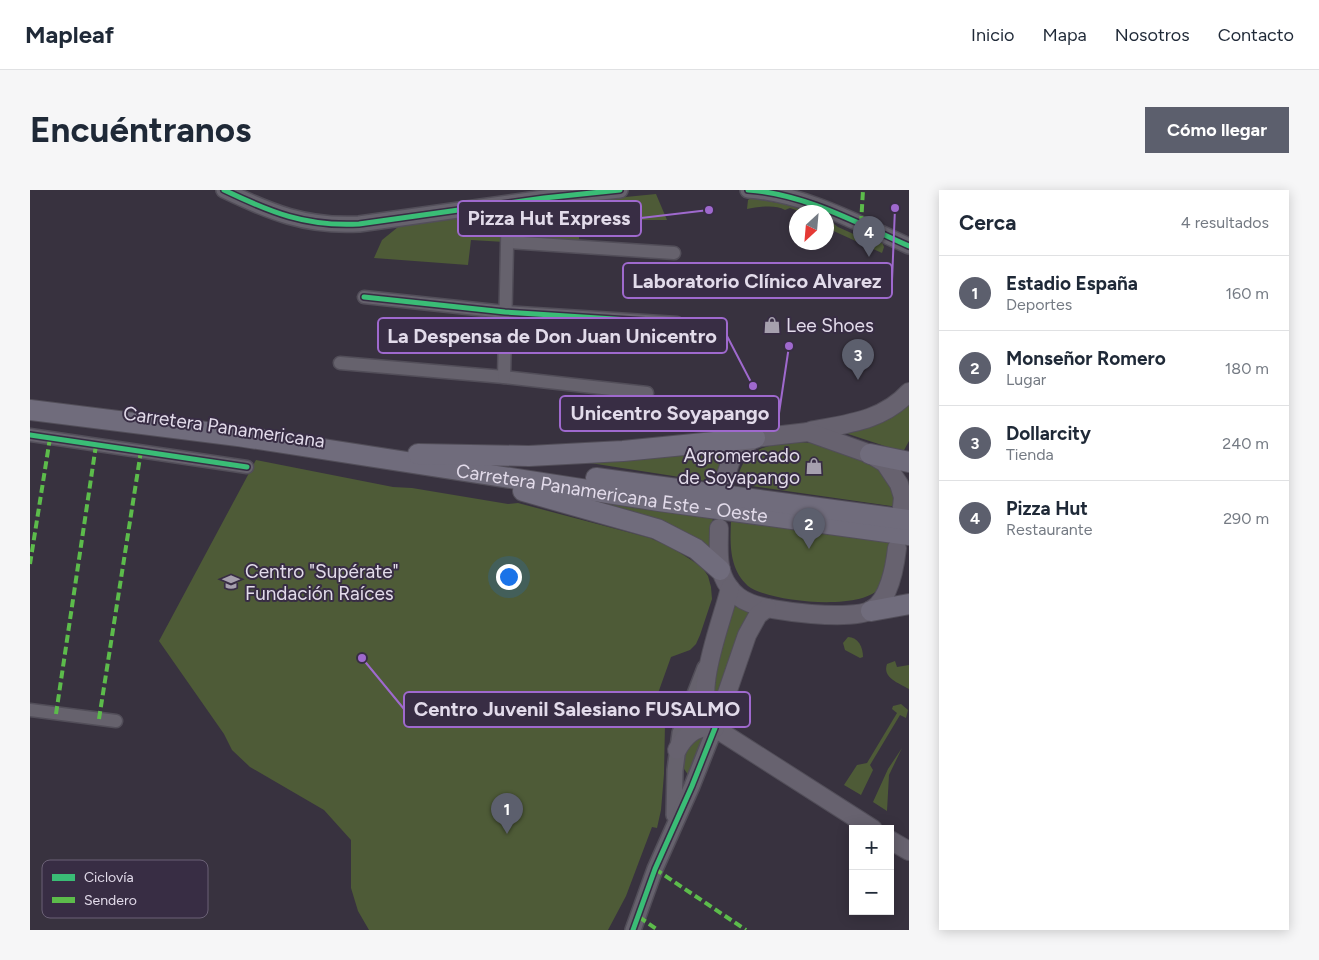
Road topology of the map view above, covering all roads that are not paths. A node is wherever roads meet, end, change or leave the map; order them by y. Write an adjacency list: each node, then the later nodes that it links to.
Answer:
1 (224, 190): 4 (street)
2 (620, 190): 4 (street)
3 (748, 190): 6 (street)
4 (508, 203): 5 (street)
5 (508, 242): 7 (street); 9 (street)
6 (909, 246)
7 (674, 253)
8 (364, 297): 9 (street)
9 (505, 312): 10 (street); 12 (street)
10 (677, 322)
11 (340, 363): 12 (street)
12 (504, 377): 14 (street)
13 (909, 392): 17 (main road)
14 (647, 393)
15 (30, 400): 20 (highway, Carretera Panamericana)
16 (30, 410): 22 (highway, Carretera Panamericana)
17 (808, 432): 19 (main road); 21 (main road)
18 (30, 435): 24 (street)
19 (756, 438): 20 (highway); 25 (main road)
20 (418, 454): 26 (highway, Carretera Panamericana Este - Oeste)
21 (870, 454): 23 (highway); 26 (main road)
22 (374, 458): 28 (highway, Carretera Panamericana Este - Oeste); 29 (highway)
23 (909, 462): 26 (main road)
24 (247, 467)
25 (726, 474)
26 (905, 508)
27 (719, 528): 29 (main road)
28 (903, 542): 33 (main road)
29 (720, 570): 30 (main road)
30 (730, 588): 32 (main road); 34 (main road)
31 (909, 604): 33 (highway)
32 (767, 608): 33 (main road); 37 (main road)
33 (871, 611)
34 (712, 650): 37 (main road); 38 (street)
35 (30, 710): 36 (street)
36 (116, 721)
37 (715, 728): 38 (main road); 39 (main road); 40 (street)
38 (677, 750): 40 (street)
39 (867, 825)
40 (674, 827): 43 (street)
41 (894, 842): 42 (main road)
42 (909, 851)
43 (633, 930)

